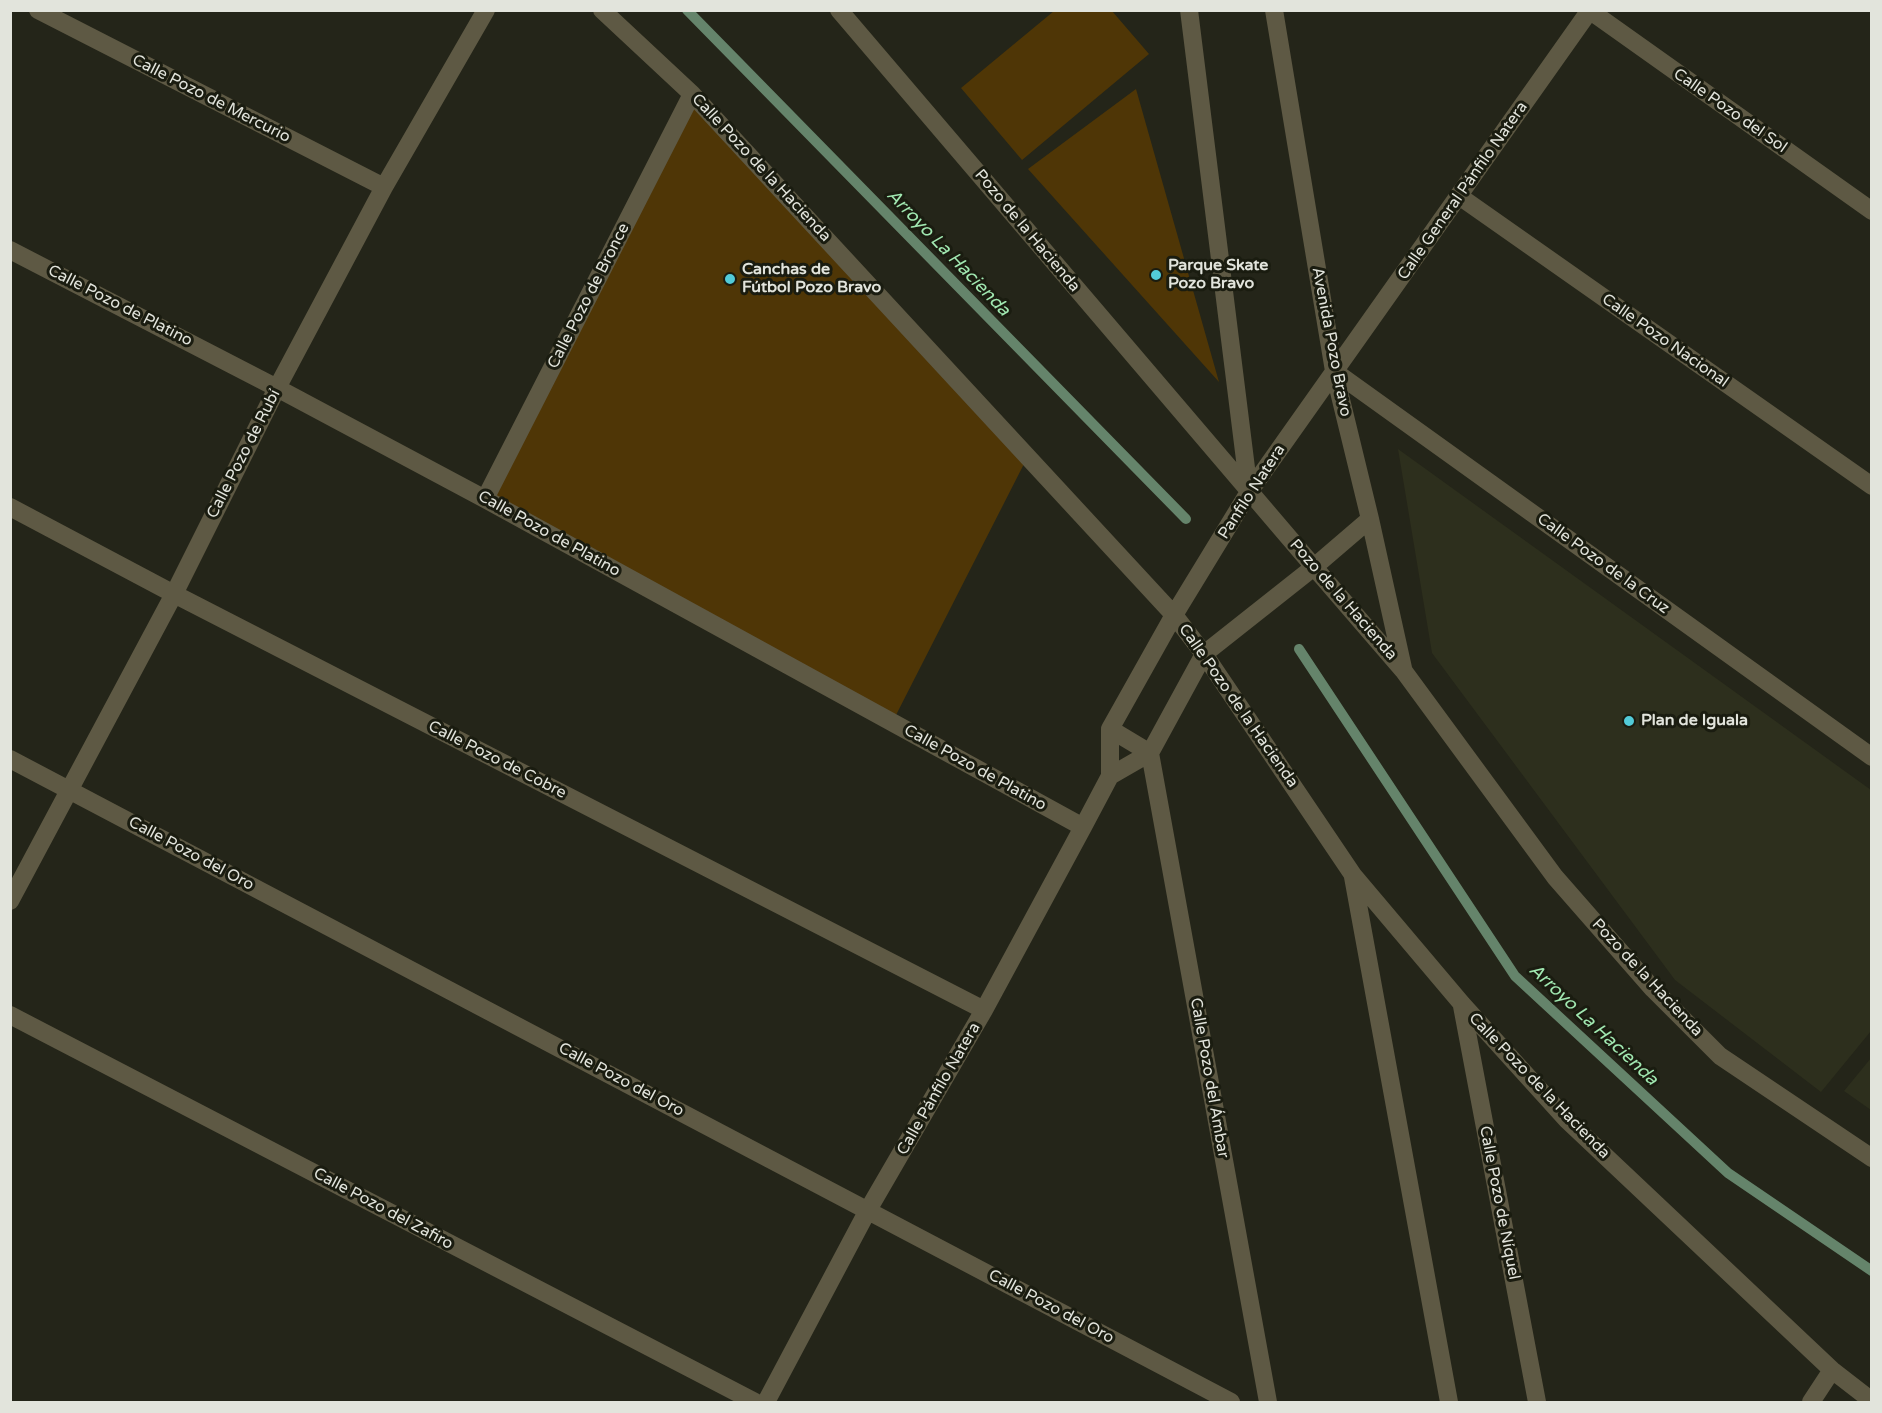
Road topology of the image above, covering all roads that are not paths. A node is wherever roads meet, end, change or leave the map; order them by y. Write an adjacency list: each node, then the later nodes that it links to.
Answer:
1 (38, 10): 9 (street, Calle Pozo de Mercurio)
2 (486, 10): 9 (street, Calle Pozo de Rubí)
3 (602, 10): 8 (street, Calle Pozo de la Hacienda)
4 (839, 10): 16 (street, Pozo de la Hacienda)
5 (1189, 10): 16 (street)
6 (1274, 10): 13 (street, Avenida Pozo Bravo)
7 (1590, 11): 10 (street, Calle General Pánfilo Natera); 11 (street, Calle Pozo del Sol)
8 (692, 94): 17 (street, Calle Pozo de Bronce); 22 (street, Calle Pozo de la Hacienda)
9 (384, 187): 14 (street, Calle Pozo de Rubí)
10 (1459, 196): 13 (street, Calle General Pánfilo Natera); 15 (street, Calle Pozo Nacional)
11 (1872, 211)
12 (10, 250): 14 (street, Calle Pozo de Platino)
13 (1334, 371): 16 (street, Panfilo Natera); 19 (street, Avenida Pozo Bravo); 27 (street, Calle Pozo de la Cruz)
14 (277, 388): 17 (street, Calle Pozo de Platino); 21 (street, Calle Pozo de Rubí)
15 (1872, 486)
16 (1249, 492): 20 (street, Pozo de la Hacienda); 22 (street, Panfilo Natera)
17 (485, 499): 31 (street, Calle Pozo de Platino)
18 (10, 507): 21 (street, Calle Pozo de Cobre)
19 (1370, 519): 20 (street); 24 (street, Avenida Pozo Bravo)
20 (1314, 567): 23 (street); 24 (street, Pozo de la Hacienda)
21 (174, 594): 30 (street, Calle Pozo de Rubí); 35 (street, Calle Pozo de Cobre)
22 (1174, 615): 23 (street, Calle Pozo de la Hacienda); 25 (street, Calle Pánfilo Natera)
23 (1204, 654): 26 (street); 32 (street, Calle Pozo de la Hacienda)
24 (1403, 670): 37 (street, Pozo de la Hacienda)
25 (1110, 729): 26 (street); 29 (street, Calle Pánfilo Natera)
26 (1150, 753): 29 (street); 44 (street, Calle Pozo del Ámbar)
27 (1872, 757)
28 (10, 759): 30 (street, Calle Pozo del Oro)
29 (1110, 776): 31 (street, Calle Pánfilo Natera)
30 (71, 791): 33 (street, Calle Pozo de Rubí); 38 (street, Calle Pozo del Oro)
31 (1083, 827): 35 (street, Calle Pánfilo Natera)
32 (1353, 875): 34 (street, Calle Pozo de la Hacienda); 45 (street)
33 (10, 902)
34 (1462, 1004): 39 (street, Calle Pozo de la Hacienda); 46 (street, Calle Pozo de Níquel)
35 (984, 1010): 38 (street, Calle Pánfilo Natera)
36 (10, 1015): 41 (street, Calle Pozo del Zafiro)
37 (1872, 1158)
38 (868, 1210): 42 (street, Calle Pánfilo Natera); 43 (street, Calle Pozo del Oro)
39 (1832, 1370): 40 (street, Calle Pozo de la Hacienda); 47 (street)
40 (1872, 1401)
41 (755, 1402)
42 (766, 1402)
43 (1231, 1402)
44 (1268, 1402)
45 (1449, 1402)
46 (1537, 1402)
47 (1811, 1402)

